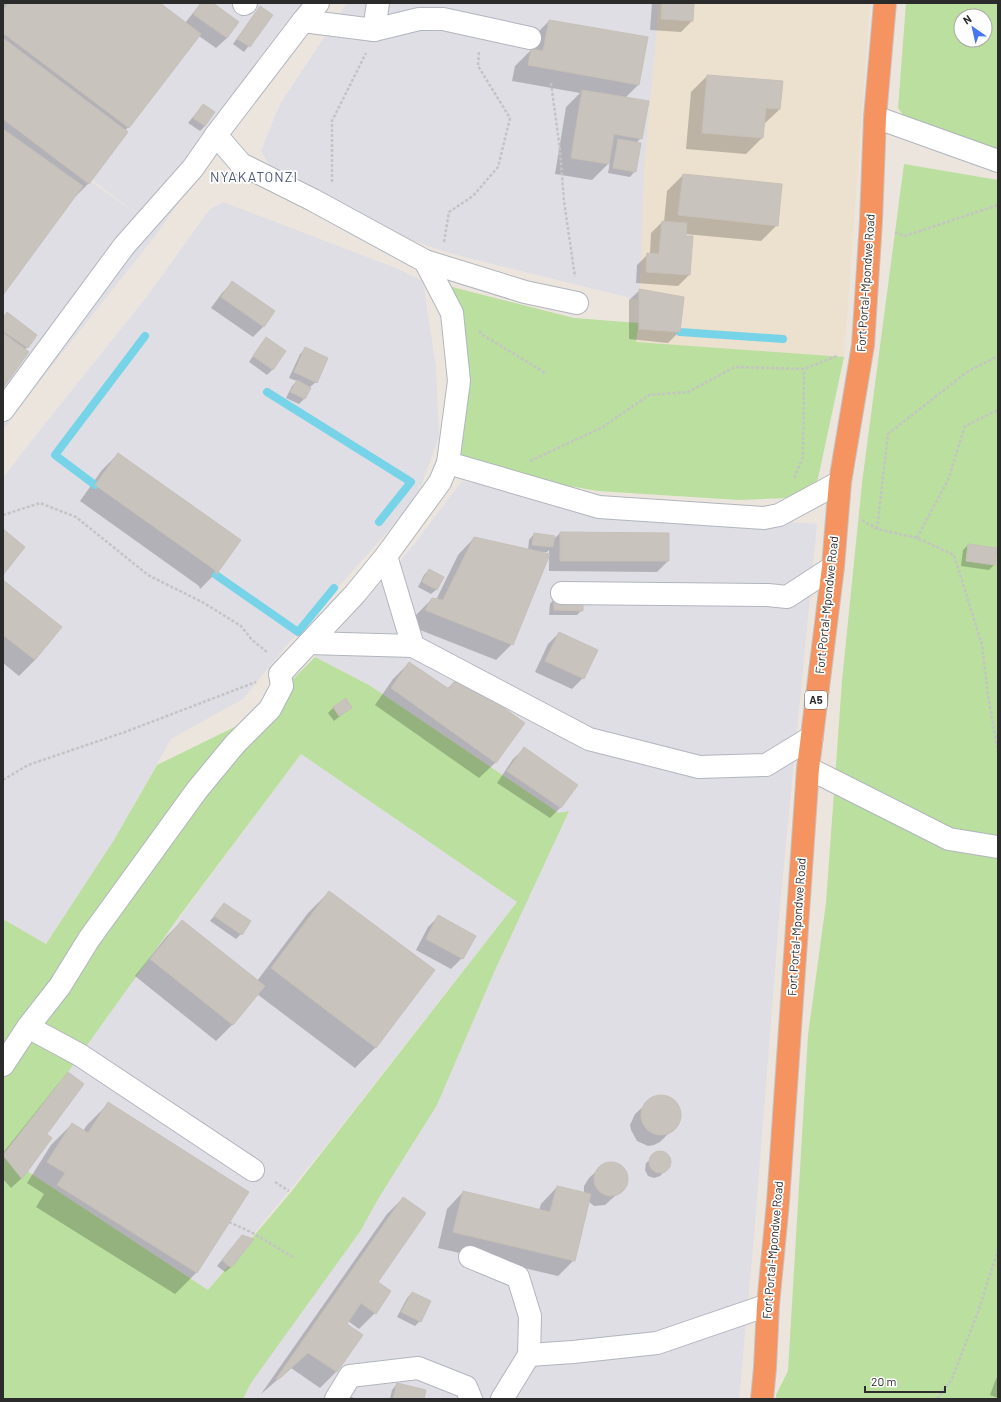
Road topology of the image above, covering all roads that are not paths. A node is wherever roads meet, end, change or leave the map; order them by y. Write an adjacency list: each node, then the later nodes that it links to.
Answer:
1 (318, 3): 5 (street)
2 (378, 3): 6 (street)
3 (885, 3): 8 (highway, Fort Portal-Mpondwe Road / A5)
4 (436, 11): 6 (street); 7 (street)
5 (303, 21): 6 (street); 9 (street)
6 (374, 30)
7 (530, 38)
8 (875, 117): 10 (street); 15 (highway, Fort Portal-Mpondwe Road / A5)
9 (216, 135): 11 (street); 13 (street)
10 (998, 161)
11 (432, 263): 12 (street); 14 (street)
12 (577, 303)
13 (3, 410)
14 (448, 463): 15 (street); 16 (street)
15 (840, 482): 17 (highway, Fort Portal-Mpondwe Road / A5)
16 (386, 556): 19 (street); 20 (street)
17 (833, 567): 18 (street); 21 (highway, Fort Portal-Mpondwe Road / A5)
18 (562, 593)
19 (309, 642): 20 (street); 24 (street)
20 (413, 646): 21 (street)
21 (812, 737): 22 (highway, Fort Portal-Mpondwe Road / A5)
22 (808, 768): 23 (street); 28 (highway, Fort Portal-Mpondwe Road / A5)
23 (998, 847)
24 (28, 1027): 25 (street); 26 (street)
25 (3, 1065)
26 (253, 1170)
27 (470, 1257): 29 (street)
28 (768, 1306): 29 (street); 33 (highway, Fort Portal-Mpondwe Road / A5)
29 (529, 1355): 32 (street)
30 (336, 1399): 31 (street)
31 (471, 1399)
32 (502, 1399)
33 (762, 1399)

